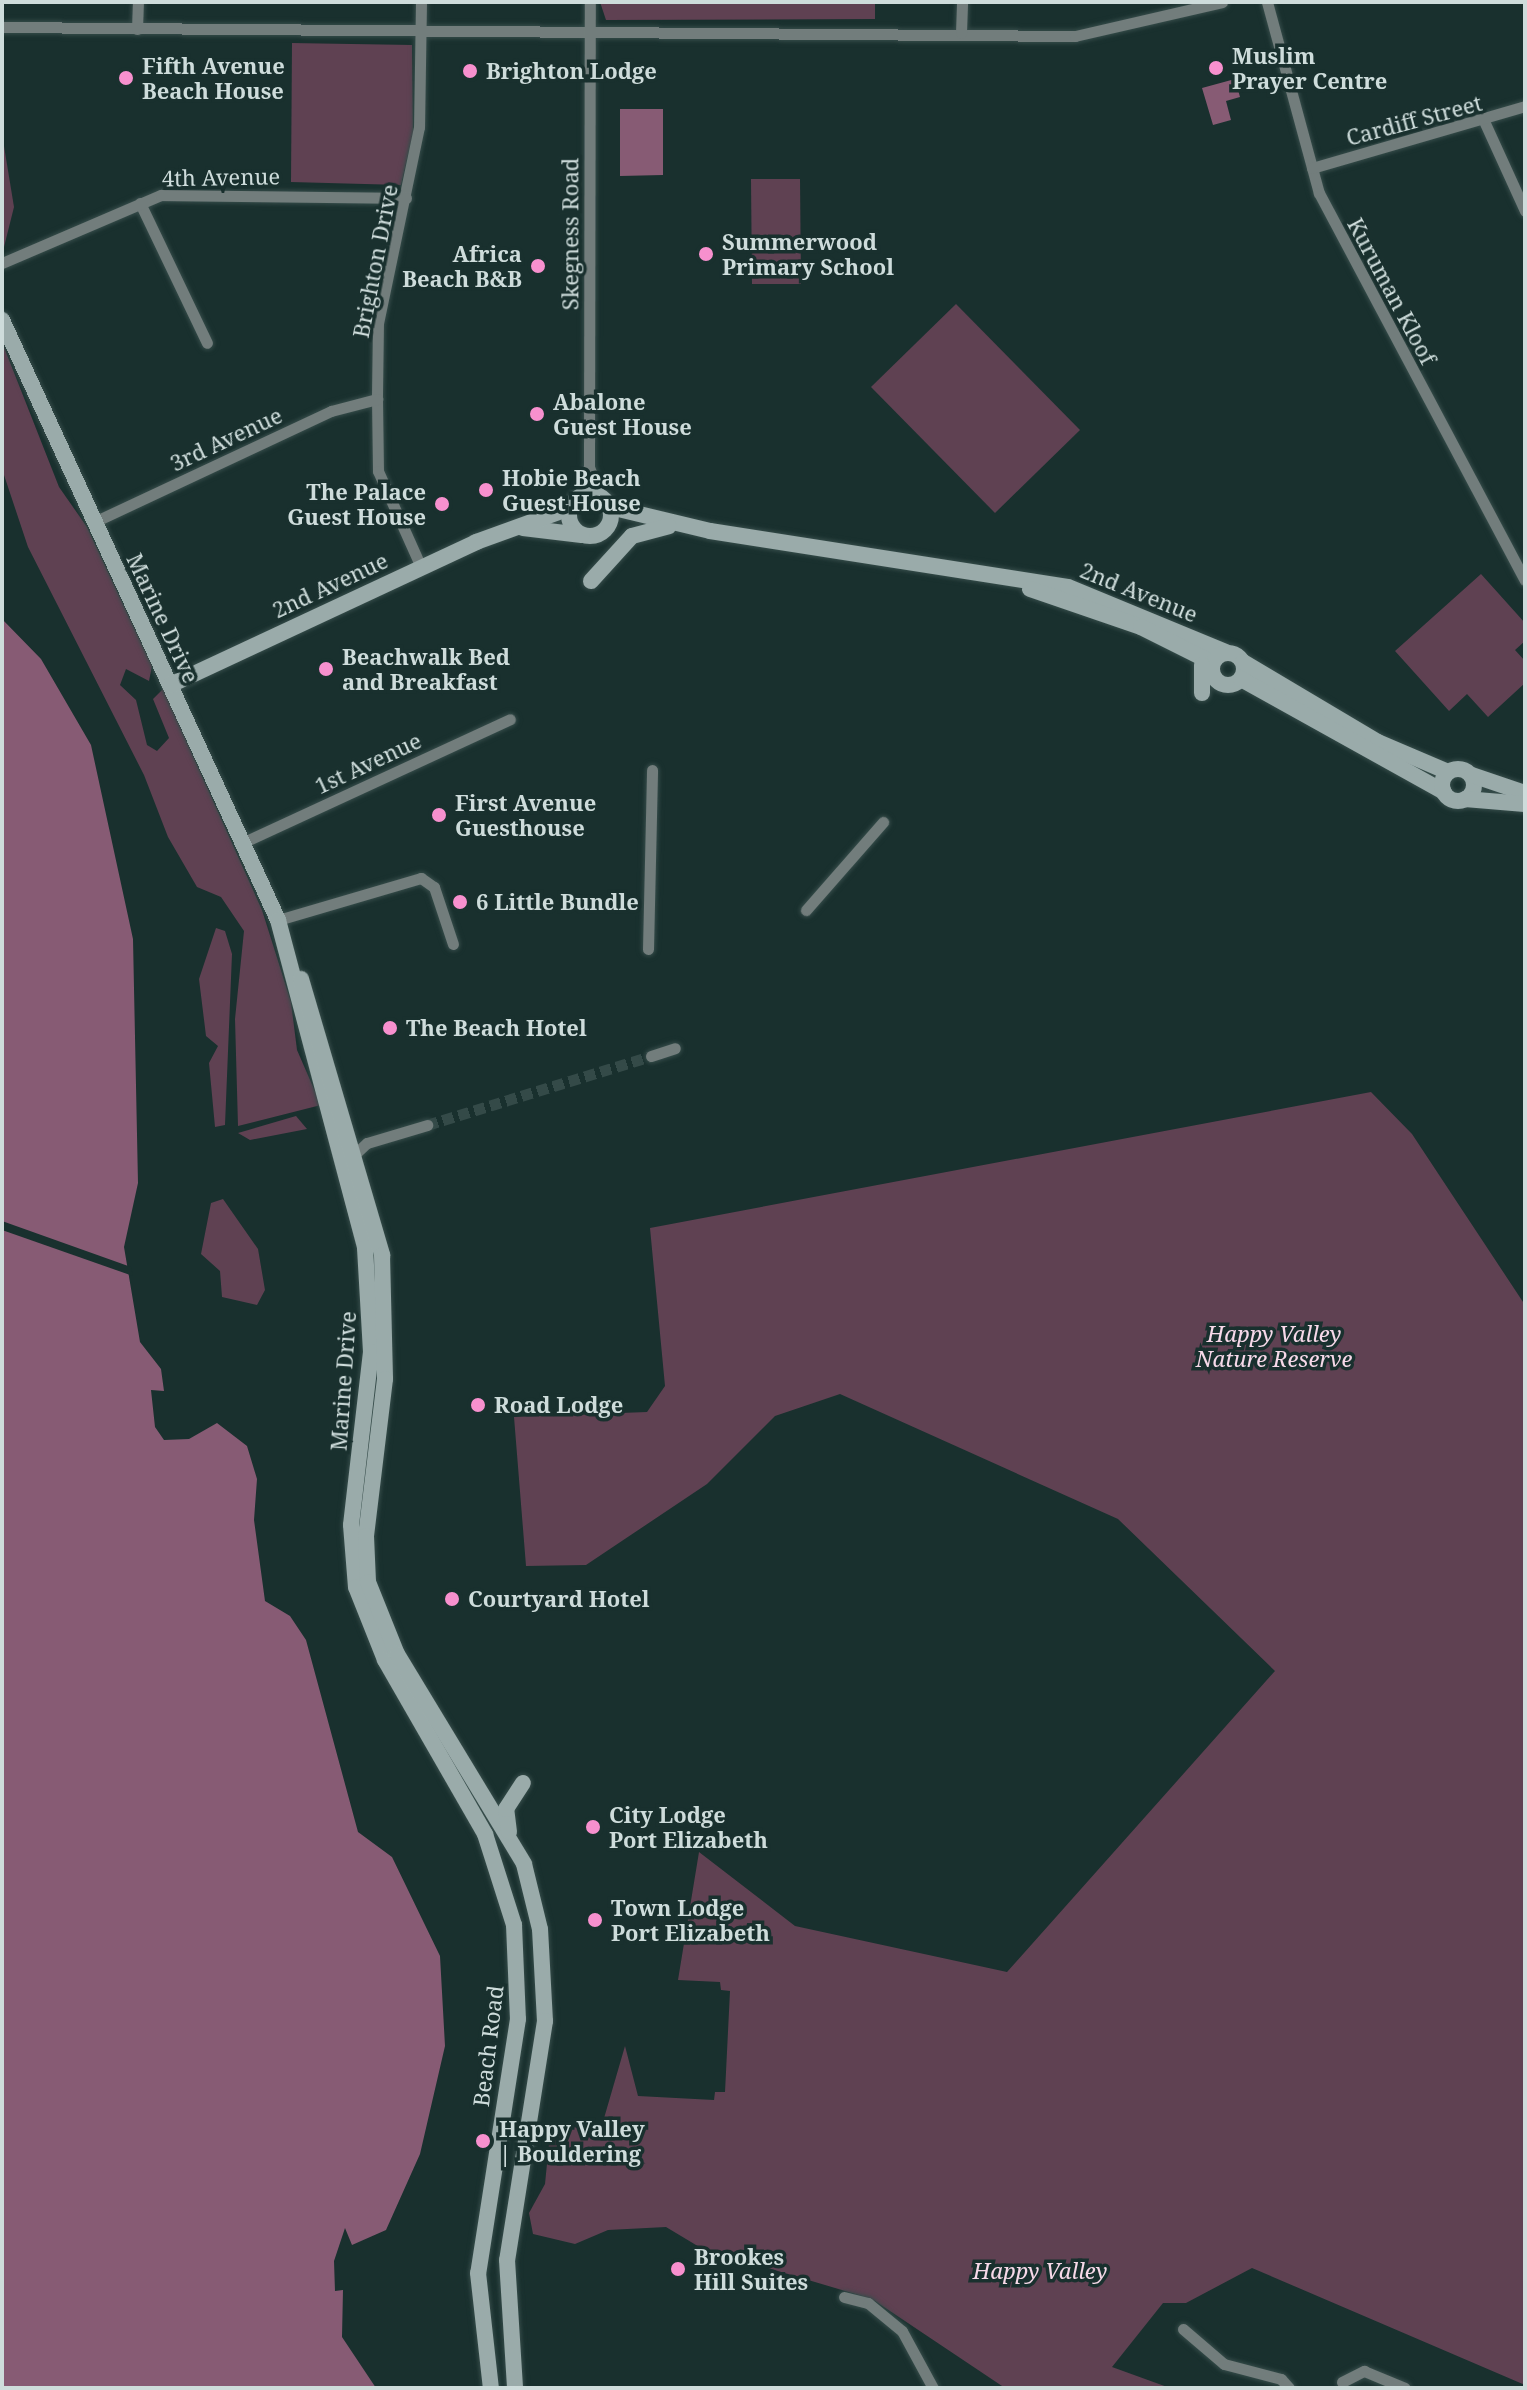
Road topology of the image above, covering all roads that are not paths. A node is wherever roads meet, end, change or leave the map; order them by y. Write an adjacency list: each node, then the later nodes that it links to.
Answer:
1 (138, 2): 9 (street)
2 (421, 2): 10 (street, Brighton Drive)
3 (590, 2): 11 (street, Skegness Road)
4 (962, 2): 12 (street)
5 (1222, 2): 7 (street)
6 (1267, 2): 15 (street, Kuruman Kloof)
7 (1193, 6): 12 (street)
8 (2, 27): 9 (street)
9 (137, 29): 10 (street)
10 (421, 30): 11 (street); 16 (street, Brighton Drive)
11 (591, 32): 12 (street); 23 (street, Skegness Road)
12 (961, 33)
13 (1525, 106): 14 (street, Cardiff Street)
14 (1484, 121): 15 (street, Cardiff Street); 18 (street)
15 (1312, 168): 32 (street, Kuruman Kloof)
16 (406, 198): 17 (street, 4th Avenue); 22 (street, Brighton Drive)
17 (140, 203): 19 (street, 4th Avenue); 21 (street)
18 (1525, 211)
19 (2, 263)
20 (2, 320): 26 (main road, Marine Drive)
21 (207, 343)
22 (377, 399): 26 (street, 3rd Avenue); 31 (street, Brighton Drive)
23 (589, 467): 24 (street, Skegness Road); 25 (street, Skegness Road)
24 (605, 502): 25 (main road, 2nd Avenue); 27 (main road, 2nd Avenue); 28 (main road)
25 (574, 503): 29 (main road, 2nd Avenue); 30 (main road)
26 (94, 522): 39 (main road, Marine Drive)
27 (669, 523): 28 (main road, 2nd Avenue); 33 (main road); 34 (main road, 2nd Avenue)
28 (609, 525): 30 (main road, 2nd Avenue)
29 (510, 528): 30 (main road, 2nd Avenue); 31 (main road, 2nd Avenue)
30 (582, 535)
31 (421, 567): 39 (main road, 2nd Avenue)
32 (1525, 580)
33 (591, 581)
34 (1086, 599): 35 (main road, 2nd Avenue); 36 (main road, 2nd Avenue)
35 (1170, 639): 37 (main road, 2nd Avenue); 40 (main road)
36 (1226, 652): 37 (main road); 38 (main road, 2nd Avenue)
37 (1213, 663): 38 (main road, 2nd Avenue)
38 (1242, 670): 43 (main road, 2nd Avenue); 45 (main road, 2nd Avenue)
39 (170, 685): 50 (main road, Marine Drive)
40 (1202, 693)
41 (510, 719): 50 (street, 1st Avenue)
42 (652, 770): 54 (street)
43 (1448, 772): 44 (main road, 2nd Avenue); 45 (main road)
44 (1472, 775): 46 (main road, 2nd Avenue); 47 (main road)
45 (1444, 792): 47 (main road, 2nd Avenue)
46 (1525, 793)
47 (1465, 799): 48 (main road, 2nd Avenue)
48 (1525, 804)
49 (883, 822): 51 (street)
50 (242, 843): 52 (main road, Marine Drive)
51 (806, 910)
52 (280, 928): 53 (street); 58 (main road, Marine Drive); 60 (main road, Marine Drive)
53 (453, 944)
54 (648, 949)
55 (675, 1048): 56 (street)
56 (651, 1056)
57 (427, 1125): 58 (street)
58 (355, 1154): 60 (main road, Marine Drive)
59 (523, 1783): 61 (main road)
60 (480, 1806): 61 (main road); 65 (main road, Beach Road)
61 (511, 1840): 66 (main road)
62 (844, 2297): 67 (street)
63 (1183, 2329): 68 (street)
64 (1342, 2382): 69 (street)
65 (491, 2388)
66 (515, 2388)
67 (933, 2388)
68 (1289, 2388)
69 (1405, 2388)

